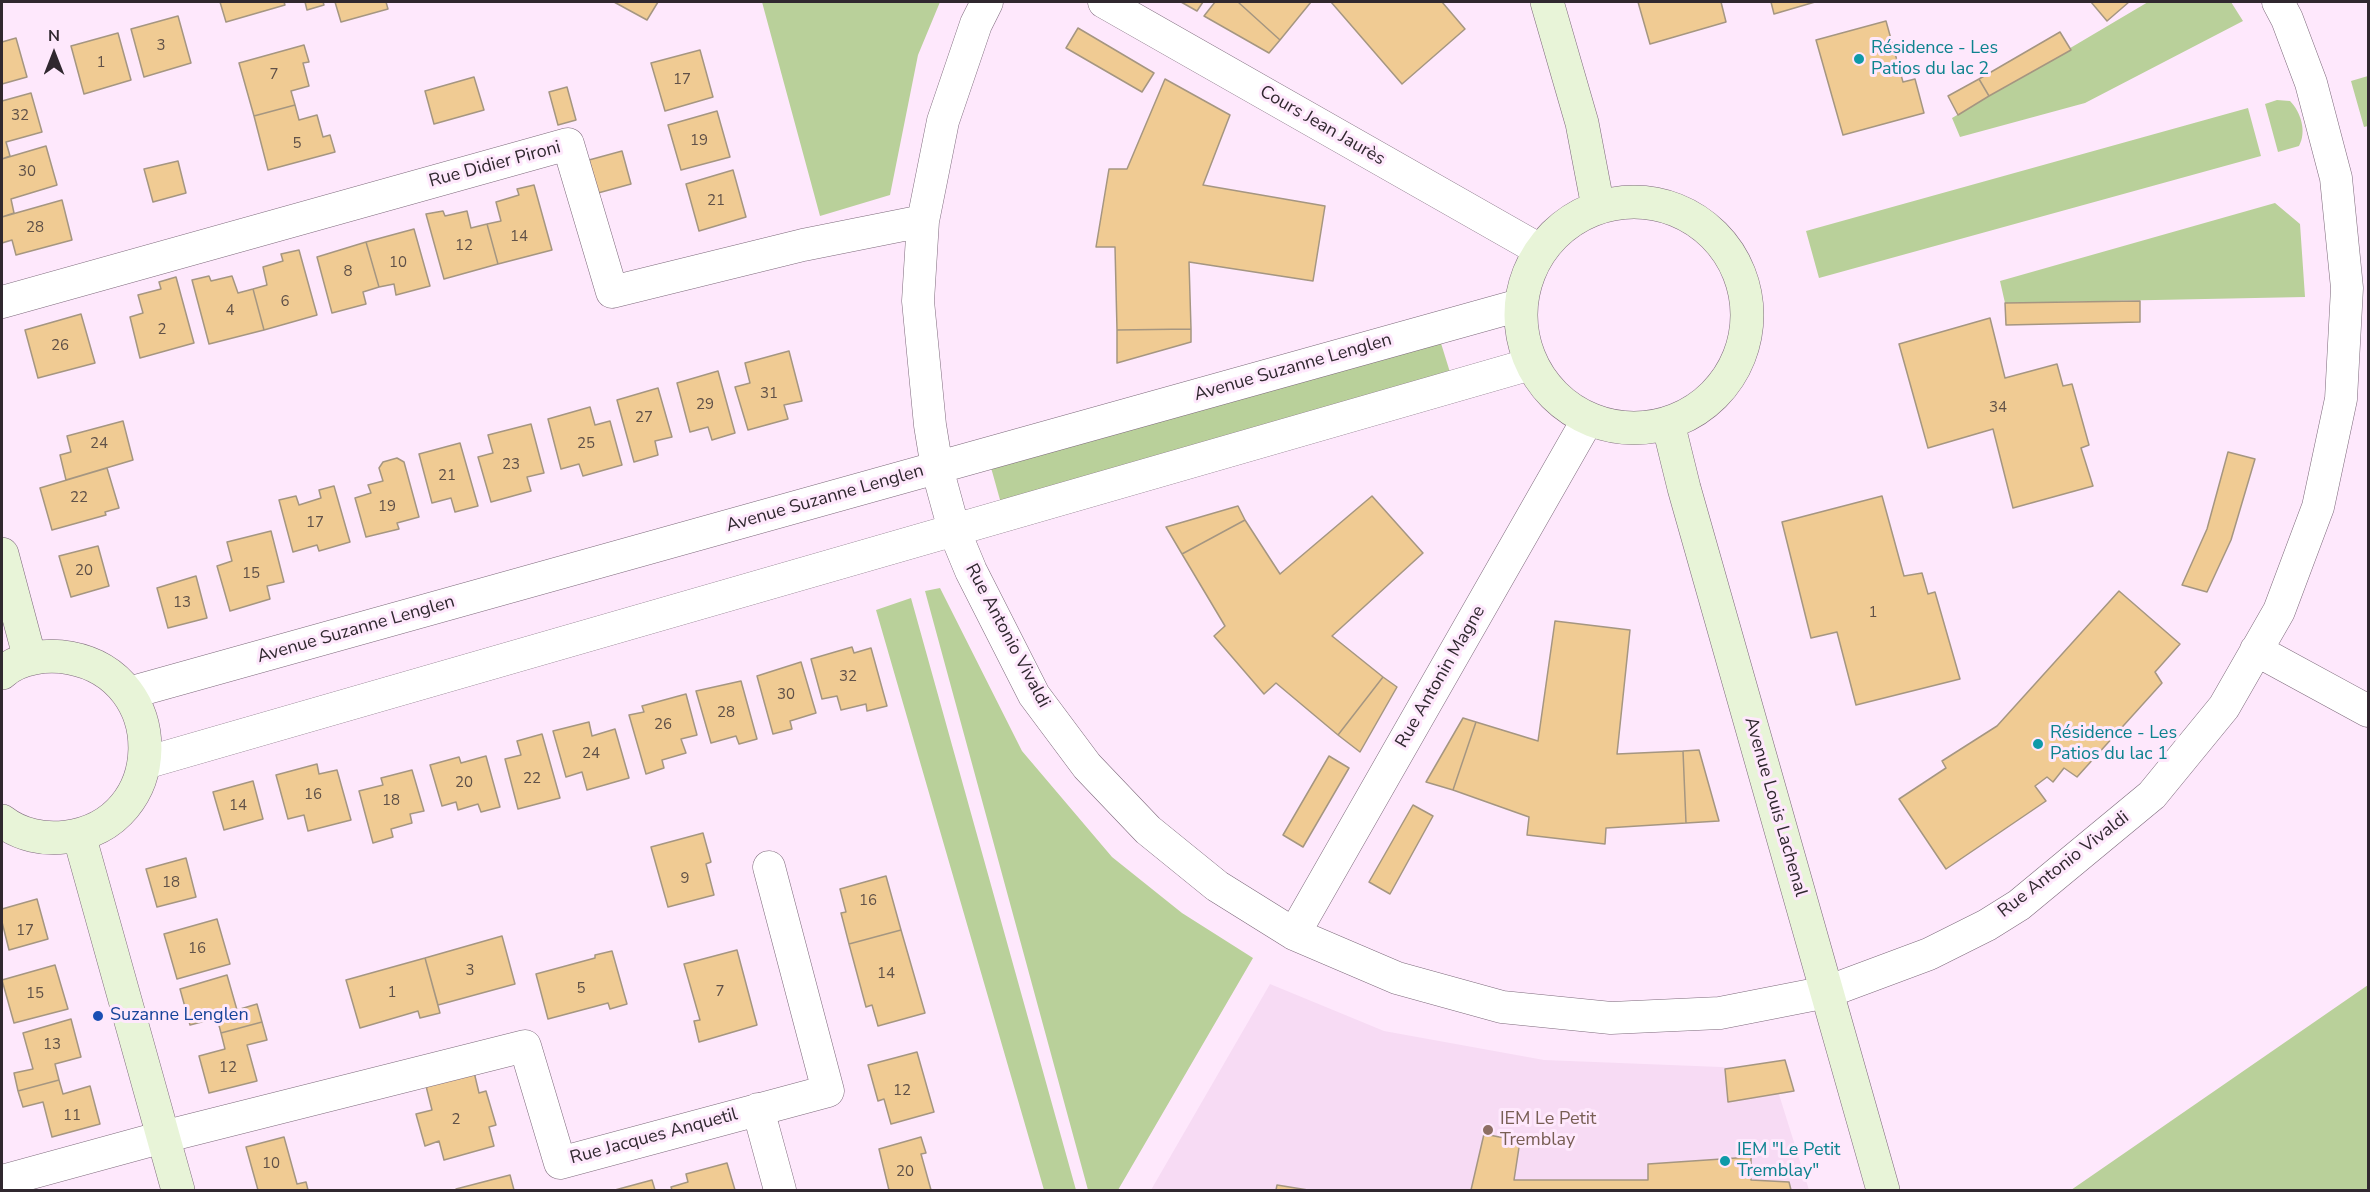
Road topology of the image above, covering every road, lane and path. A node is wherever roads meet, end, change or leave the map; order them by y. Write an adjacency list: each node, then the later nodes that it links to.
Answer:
1 (987, 2): 6 (street, Rue Antonio Vivaldi)
2 (1104, 2): 7 (street, Cours Jean Jaurès)
3 (1547, 2): 5 (street)
4 (2278, 2): 16 (street, Rue Antonio Vivaldi)
5 (1598, 207): 7 (street); 12 (street)
6 (923, 221): 8 (street, Rue Didier Pironi); 13 (street, Rue Antonio Vivaldi)
7 (1540, 250): 9 (street)
8 (2, 302)
9 (1520, 305): 10 (street); 13 (street, Avenue Suzanne Lenglen)
10 (1531, 364): 11 (street); 14 (street)
11 (1588, 419): 12 (street); 25 (street, Rue Antonin Magne)
12 (1668, 423): 26 (street, Avenue Louis Lachenal)
13 (937, 468): 14 (street, Rue Antonio Vivaldi); 19 (street, Avenue Suzanne Lenglen)
14 (954, 530): 21 (street); 25 (street, Rue Antonio Vivaldi)
15 (2, 554): 17 (street)
16 (2256, 650): 20 (street); 26 (street, Rue Antonio Vivaldi)
17 (30, 658): 18 (street); 19 (street)
18 (2, 673)
19 (129, 693): 21 (street)
20 (2368, 711)
21 (145, 763): 23 (street)
22 (2, 821): 23 (street)
23 (79, 835): 28 (street)
24 (769, 867): 27 (street, Rue Jacques Anquetil)
25 (1294, 934): 26 (street, Rue Antonio Vivaldi)
26 (1827, 992): 32 (street, Avenue Louis Lachenal)
27 (758, 1109): 28 (street, Rue Jacques Anquetil); 31 (street)
28 (163, 1137): 29 (street); 30 (street)
29 (2, 1181)
30 (178, 1191)
31 (780, 1191)
32 (1883, 1191)

